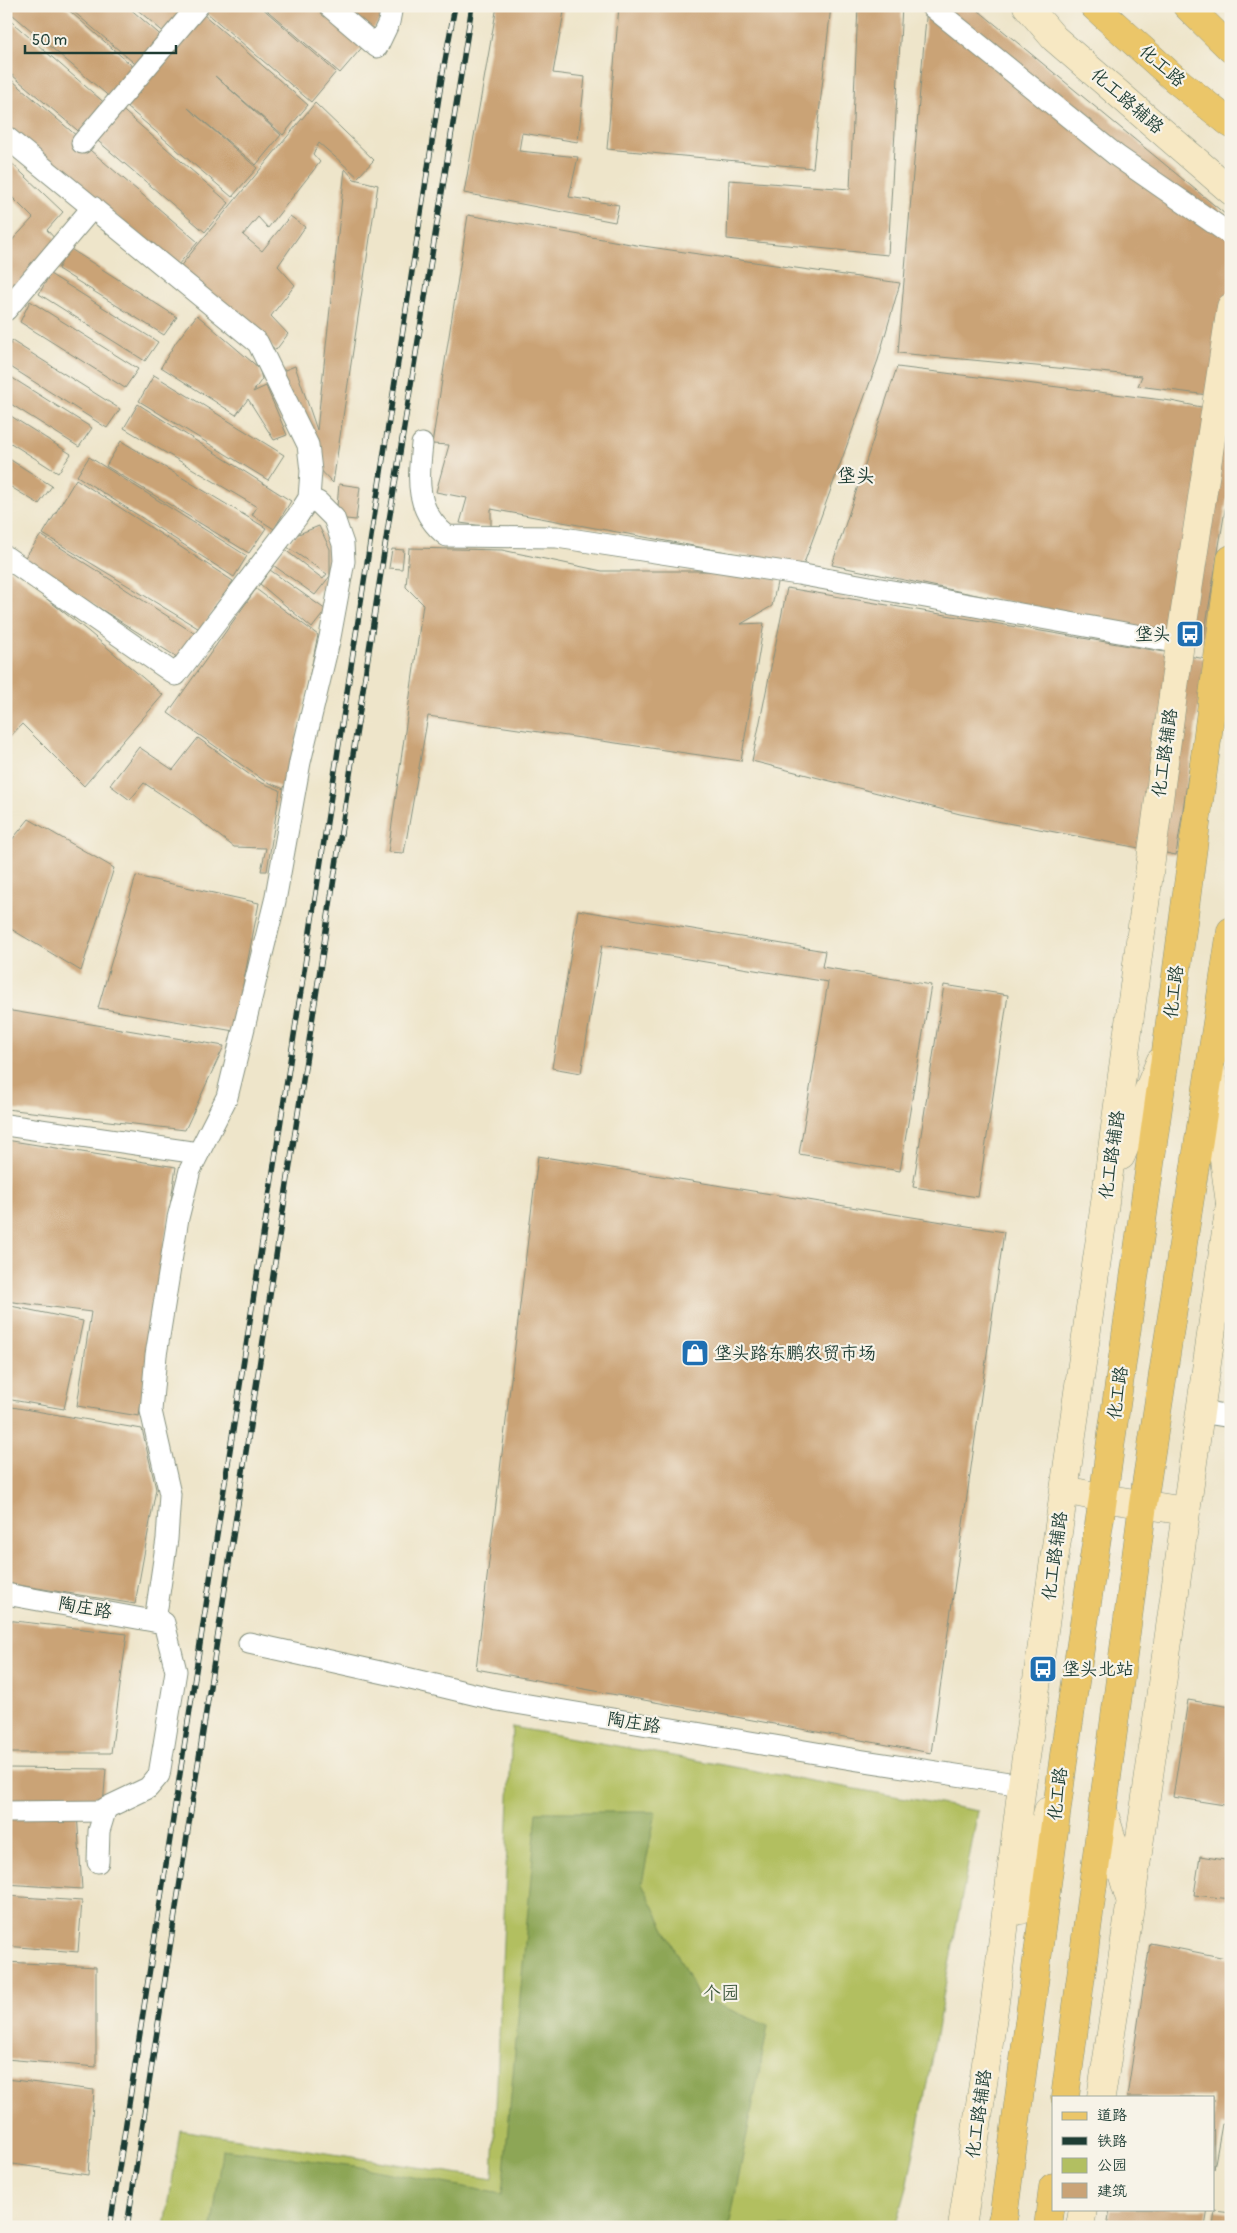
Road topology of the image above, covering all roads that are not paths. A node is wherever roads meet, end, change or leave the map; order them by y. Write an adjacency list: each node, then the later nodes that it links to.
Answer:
1 (198, 6): 11 (street)
2 (329, 6): 3 (street)
3 (392, 6)
4 (931, 6): 14 (street)
5 (1027, 6): 12 (street, 化工路辅路)
6 (1094, 6): 9 (main road, 化工路)
7 (1187, 6): 8 (main road)
8 (1231, 48)
9 (1231, 124)
10 (6, 136): 13 (street)
11 (82, 143)
12 (1231, 191)
13 (93, 207): 16 (street); 18 (street)
14 (1231, 235)
15 (1231, 307): 21 (street, 化工路辅路)
16 (6, 310)
17 (422, 444): 21 (street)
18 (309, 498): 19 (street); 26 (street)
19 (6, 557)
20 (1231, 559): 23 (main road, 化工路)
21 (1180, 643): 28 (street, 化工路辅路)
22 (1231, 931): 24 (main road)
23 (1167, 1044): 28 (street); 32 (main road, 化工路)
24 (1211, 1068): 27 (street); 33 (main road)
25 (6, 1125): 26 (street)
26 (198, 1153): 36 (street)
27 (1230, 1201): 29 (street)
28 (1103, 1217): 31 (street, 化工路辅路)
29 (1200, 1412): 30 (street); 34 (street)
30 (1231, 1417)
31 (1065, 1490): 32 (street); 39 (street, 化工路辅路)
32 (1103, 1498): 33 (street); 38 (main road, 化工路)
33 (1144, 1504): 34 (street); 42 (main road)
34 (1185, 1511): 44 (street)
35 (6, 1594): 36 (street, 陶庄路)
36 (160, 1622): 40 (street)
37 (249, 1643): 39 (street, 陶庄路)
38 (1064, 1754): 45 (street, 化工路辅路); 50 (main road, 化工路)
39 (1022, 1785): 45 (street, 化工路辅路)
40 (105, 1811): 41 (street); 43 (street)
41 (6, 1812)
42 (1104, 1812): 44 (street); 46 (main road)
43 (98, 1862)
44 (1132, 1905): 47 (street)
45 (995, 2002): 51 (street, 化工路辅路)
46 (1065, 2096)
47 (1101, 2096)
48 (1052, 2195): 52 (main road)
49 (1083, 2210): 53 (street)
50 (1002, 2223)
51 (962, 2227)
52 (1048, 2227)
53 (1080, 2227)

